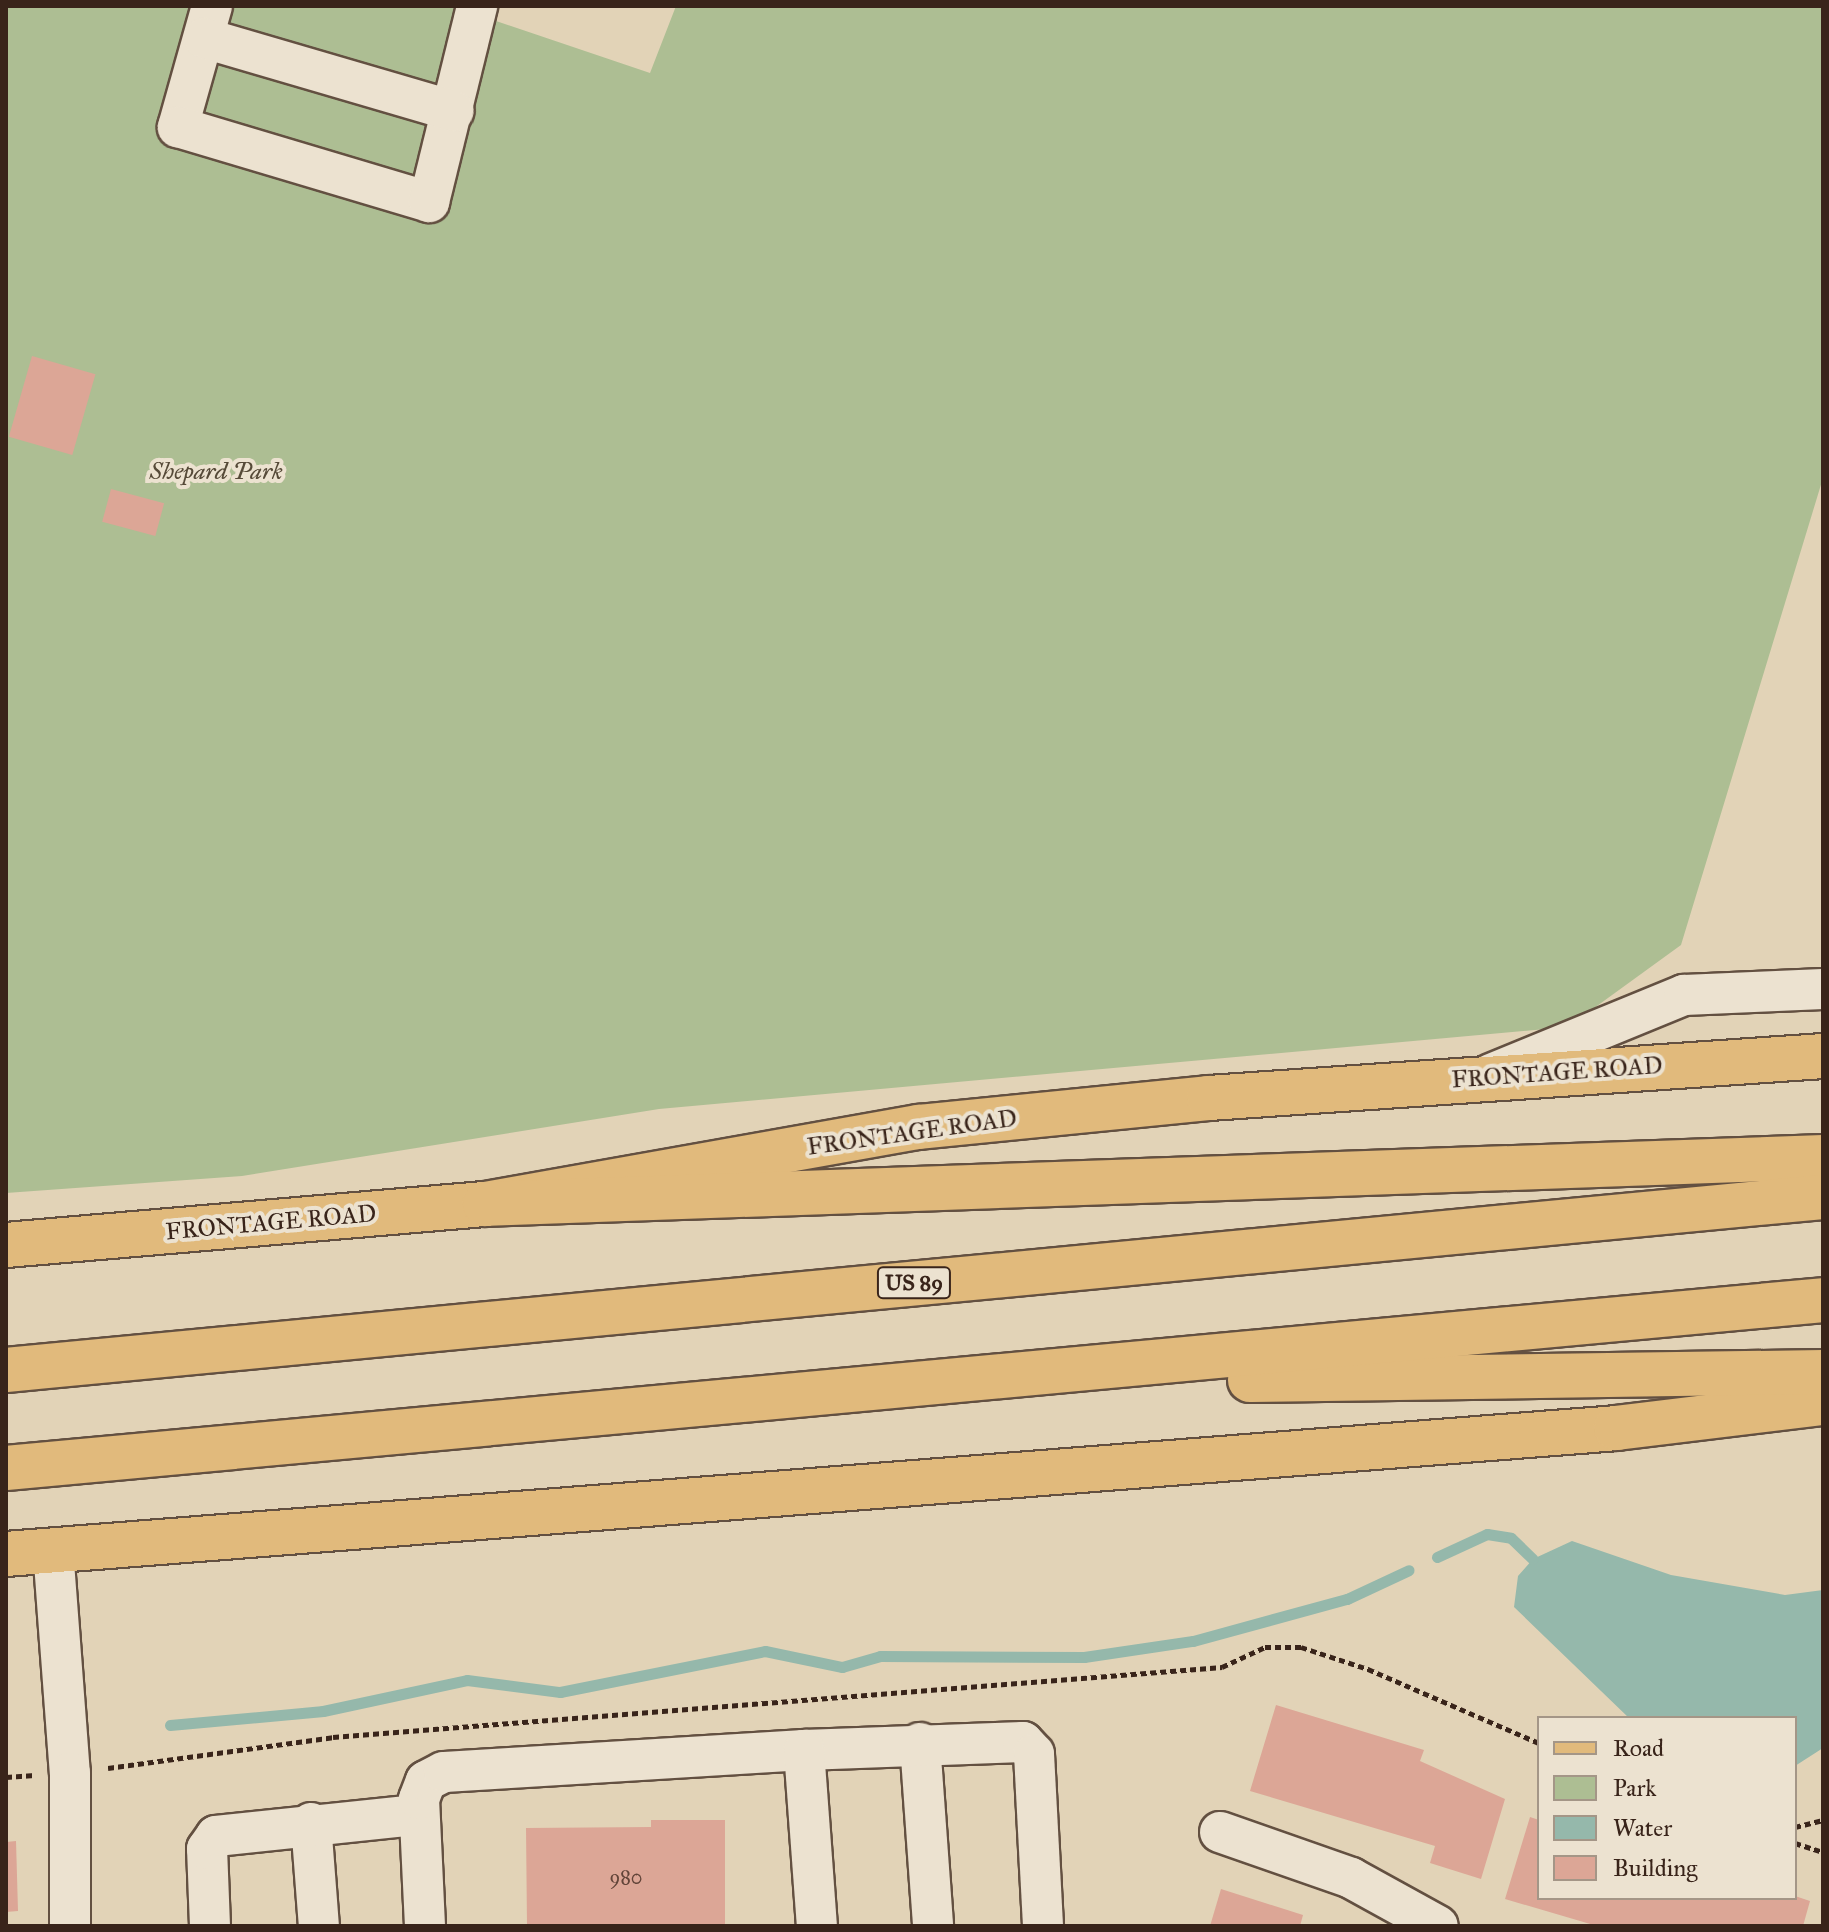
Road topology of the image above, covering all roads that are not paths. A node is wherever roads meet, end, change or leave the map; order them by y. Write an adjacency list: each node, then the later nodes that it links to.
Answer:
1 (477, 6): 3 (street)
2 (208, 22): 3 (street); 3 (street)
3 (454, 111)
4 (1823, 989): 6 (street)
5 (1823, 1056): 6 (main road, FRONTAGE ROAD)
6 (1483, 1077): 9 (main road, FRONTAGE ROAD)
7 (1823, 1157): 9 (main road)
8 (1823, 1197): 12 (main road, US 89)
9 (485, 1204): 10 (main road, FRONTAGE ROAD)
10 (6, 1245)
11 (1823, 1300): 14 (main road)
12 (6, 1370)
13 (1823, 1372): 14 (main road)
14 (928, 1384): 16 (main road)
15 (1823, 1403): 17 (main road)
16 (6, 1468)
17 (53, 1549): 18 (main road); 25 (street)
18 (6, 1554)
19 (920, 1743): 20 (street); 30 (street); 31 (street)
20 (804, 1750): 21 (street); 29 (street)
21 (417, 1815): 22 (street); 28 (street)
22 (311, 1823): 26 (street); 27 (street)
23 (1220, 1832): 24 (street)
24 (1394, 1917): 32 (street)
25 (70, 1926)
26 (210, 1926)
27 (319, 1926)
28 (425, 1926)
29 (817, 1926)
30 (933, 1926)
31 (1043, 1926)
32 (1438, 1926)

